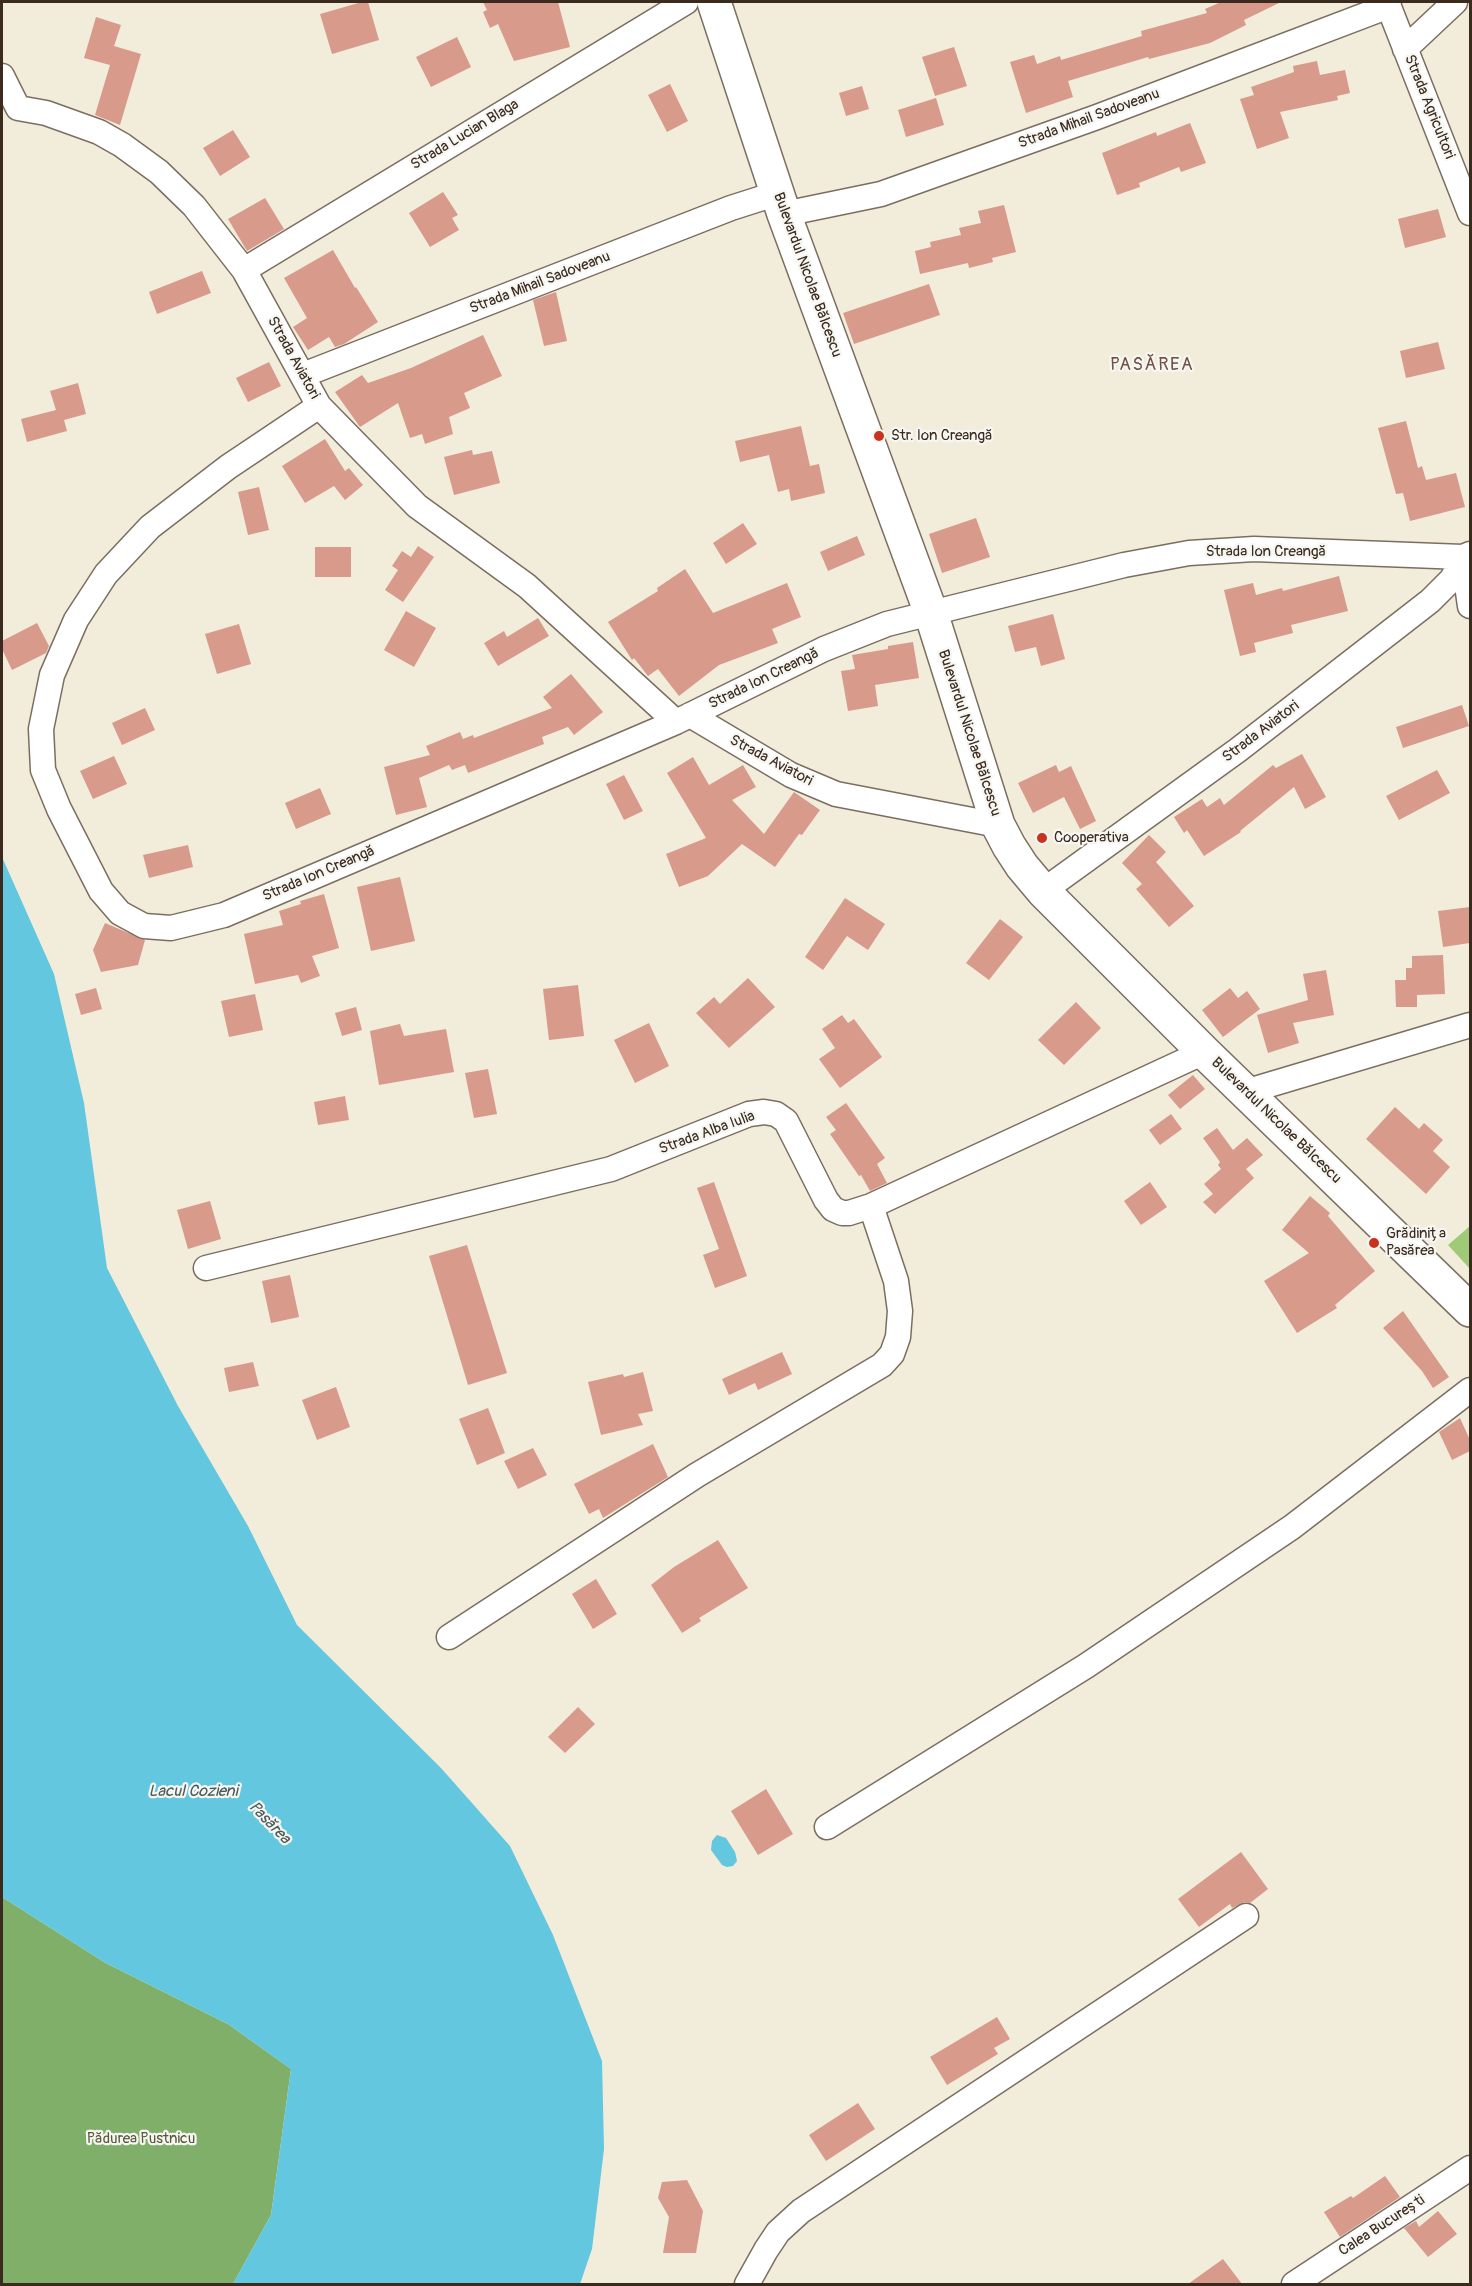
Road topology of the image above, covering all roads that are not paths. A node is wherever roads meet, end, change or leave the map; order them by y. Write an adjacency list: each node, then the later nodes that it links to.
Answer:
1 (686, 2): 10 (street, Strada Lucian Blaga)
2 (714, 2): 8 (main road, Bulevardul Nicolae Bălcescu)
3 (1455, 2): 5 (street)
4 (1388, 4): 5 (street, Strada Agricultori); 8 (street, Strada Mihail Sadoveanu)
5 (1405, 49): 9 (street, Strada Agricultori)
6 (2, 76): 7 (street, Strada Aviatori)
7 (10, 114): 10 (street, Strada Aviatori)
8 (781, 204): 11 (street, Strada Mihail Sadoveanu); 15 (main road, Bulevardul Nicolae Bălcescu)
9 (1470, 213)
10 (243, 270): 11 (street, Strada Aviatori)
11 (303, 375): 12 (street, Strada Aviatori)
12 (319, 406): 16 (street, Strada Aviatori); 16 (street, Strada Ion Creangă)
13 (1467, 555): 14 (street); 15 (street, Strada Ion Creangă); 18 (street, Strada Aviatori)
14 (1470, 606)
15 (931, 613): 16 (street, Strada Ion Creangă); 17 (main road, Bulevardul Nicolae Bălcescu)
16 (683, 718): 17 (street, Strada Aviatori)
17 (998, 825): 18 (main road, Bulevardul Nicolae Bălcescu)
18 (1043, 891): 20 (main road, Bulevardul Nicolae Bălcescu)
19 (1470, 1025): 21 (street)
20 (1204, 1052): 21 (main road, Bulevardul Nicolae Bălcescu); 22 (street, Strada Alba Iulia)
21 (1245, 1092): 24 (main road, Bulevardul Nicolae Bălcescu)
22 (871, 1206): 23 (street, Strada Alba Iulia); 26 (street)
23 (206, 1268)
24 (1470, 1310)
25 (1470, 1390): 27 (street)
26 (449, 1637)
27 (827, 1827)
28 (1246, 1916): 30 (street)
29 (1470, 2168): 31 (street, Calea București)
30 (747, 2284)
31 (1294, 2284)

